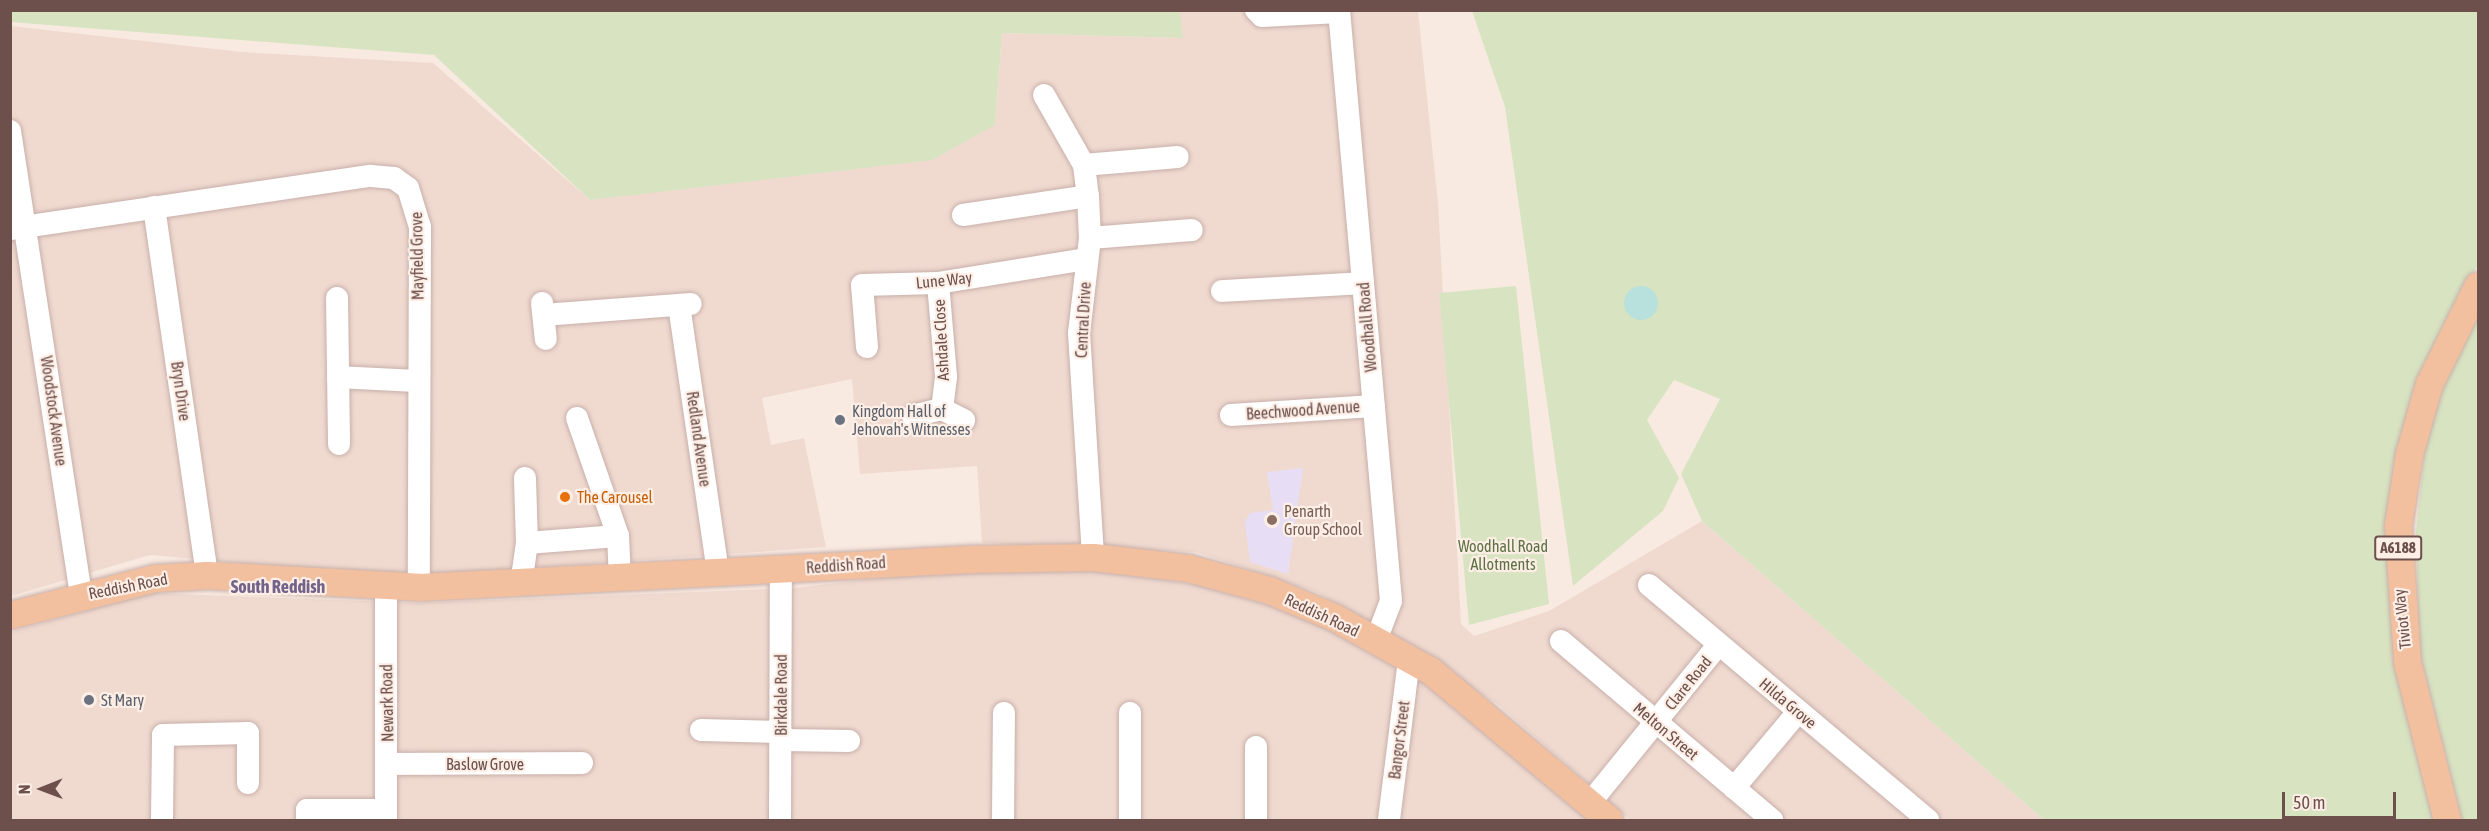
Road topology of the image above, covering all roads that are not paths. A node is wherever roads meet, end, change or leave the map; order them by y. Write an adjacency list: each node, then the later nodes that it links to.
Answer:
1 (1256, 10): 2 (street)
2 (1339, 11): 14 (street, Woodhall Road)
3 (1044, 95): 6 (street, Central Drive)
4 (10, 131): 10 (street, Woodstock Avenue)
5 (1178, 157): 6 (street)
6 (1084, 165): 7 (street, Central Drive)
7 (1088, 196): 9 (street); 12 (street, Central Drive)
8 (154, 207): 10 (street, Mayfield Grove); 21 (street, Mayfield Grove); 35 (street, Bryn Drive)
9 (963, 215)
10 (19, 228): 41 (street, Woodstock Avenue)
11 (1192, 230): 12 (street, Lune Way)
12 (1089, 248): 13 (street, Lune Way); 32 (street, Central Drive)
13 (938, 283): 19 (street, Lune Way); 23 (street, Ashdale Close)
14 (1363, 283): 16 (street); 22 (street, Woodhall Road)
15 (2478, 285): 70 (main road, Tiviot Way / A6188)
16 (1222, 291)
17 (337, 298): 20 (street)
18 (546, 339): 34 (street, Redland Avenue)
19 (867, 347)
20 (338, 377): 21 (street); 28 (street)
21 (417, 381): 40 (street, Mayfield Grove)
22 (1374, 406): 24 (street, Beechwood Avenue); 43 (street, Woodhall Road)
23 (942, 409): 25 (street); 27 (street)
24 (1232, 415)
25 (913, 416)
26 (577, 418): 30 (street)
27 (964, 420)
28 (339, 444)
29 (525, 478): 31 (street)
30 (618, 536): 31 (street); 36 (street)
31 (527, 543): 37 (street)
32 (1094, 557): 33 (main road, Reddish Road); 43 (main road, Reddish Road)
33 (781, 569): 34 (main road, Reddish Road); 52 (street, Birkdale Road)
34 (718, 573): 36 (main road, Reddish Road)
35 (207, 575): 39 (main road, Reddish Road); 41 (main road, Reddish Road)
36 (620, 579): 37 (main road, Reddish Road)
37 (521, 584): 40 (main road, Reddish Road)
38 (1649, 585): 45 (street, Hilda Grove)
39 (386, 586): 40 (main road, Reddish Road); 56 (street, Newark Road)
40 (419, 587)
41 (81, 595): 42 (main road, Reddish Road)
42 (10, 615)
43 (1376, 640): 46 (main road, Reddish Road)
44 (1561, 641): 50 (street, Melton Street)
45 (1718, 645): 47 (street, Hilda Grove); 50 (street, Clare Road)
46 (1409, 659): 59 (main road, Reddish Road); 67 (street, Bangor Street)
47 (1798, 712): 58 (street); 69 (street, Hilda Grove)
48 (1004, 713): 64 (street)
49 (1130, 713): 65 (street)
50 (1656, 722): 58 (street, Melton Street); 59 (street, Clare Road)
51 (701, 730): 52 (street)
52 (781, 736): 53 (street); 63 (street, Birkdale Road)
53 (849, 741)
54 (1256, 747): 66 (street)
55 (582, 763): 56 (street, Baslow Grove)
56 (388, 764): 60 (street, Newark Road)
57 (248, 783): 61 (street)
58 (1734, 788): 68 (street, Melton Street)
59 (1599, 812)
60 (386, 815): 62 (street)
61 (162, 820)
62 (307, 820)
63 (780, 820)
64 (1003, 820)
65 (1130, 820)
66 (1256, 820)
67 (1389, 820)
68 (1772, 820)
69 (1928, 820)
70 (2447, 820)

